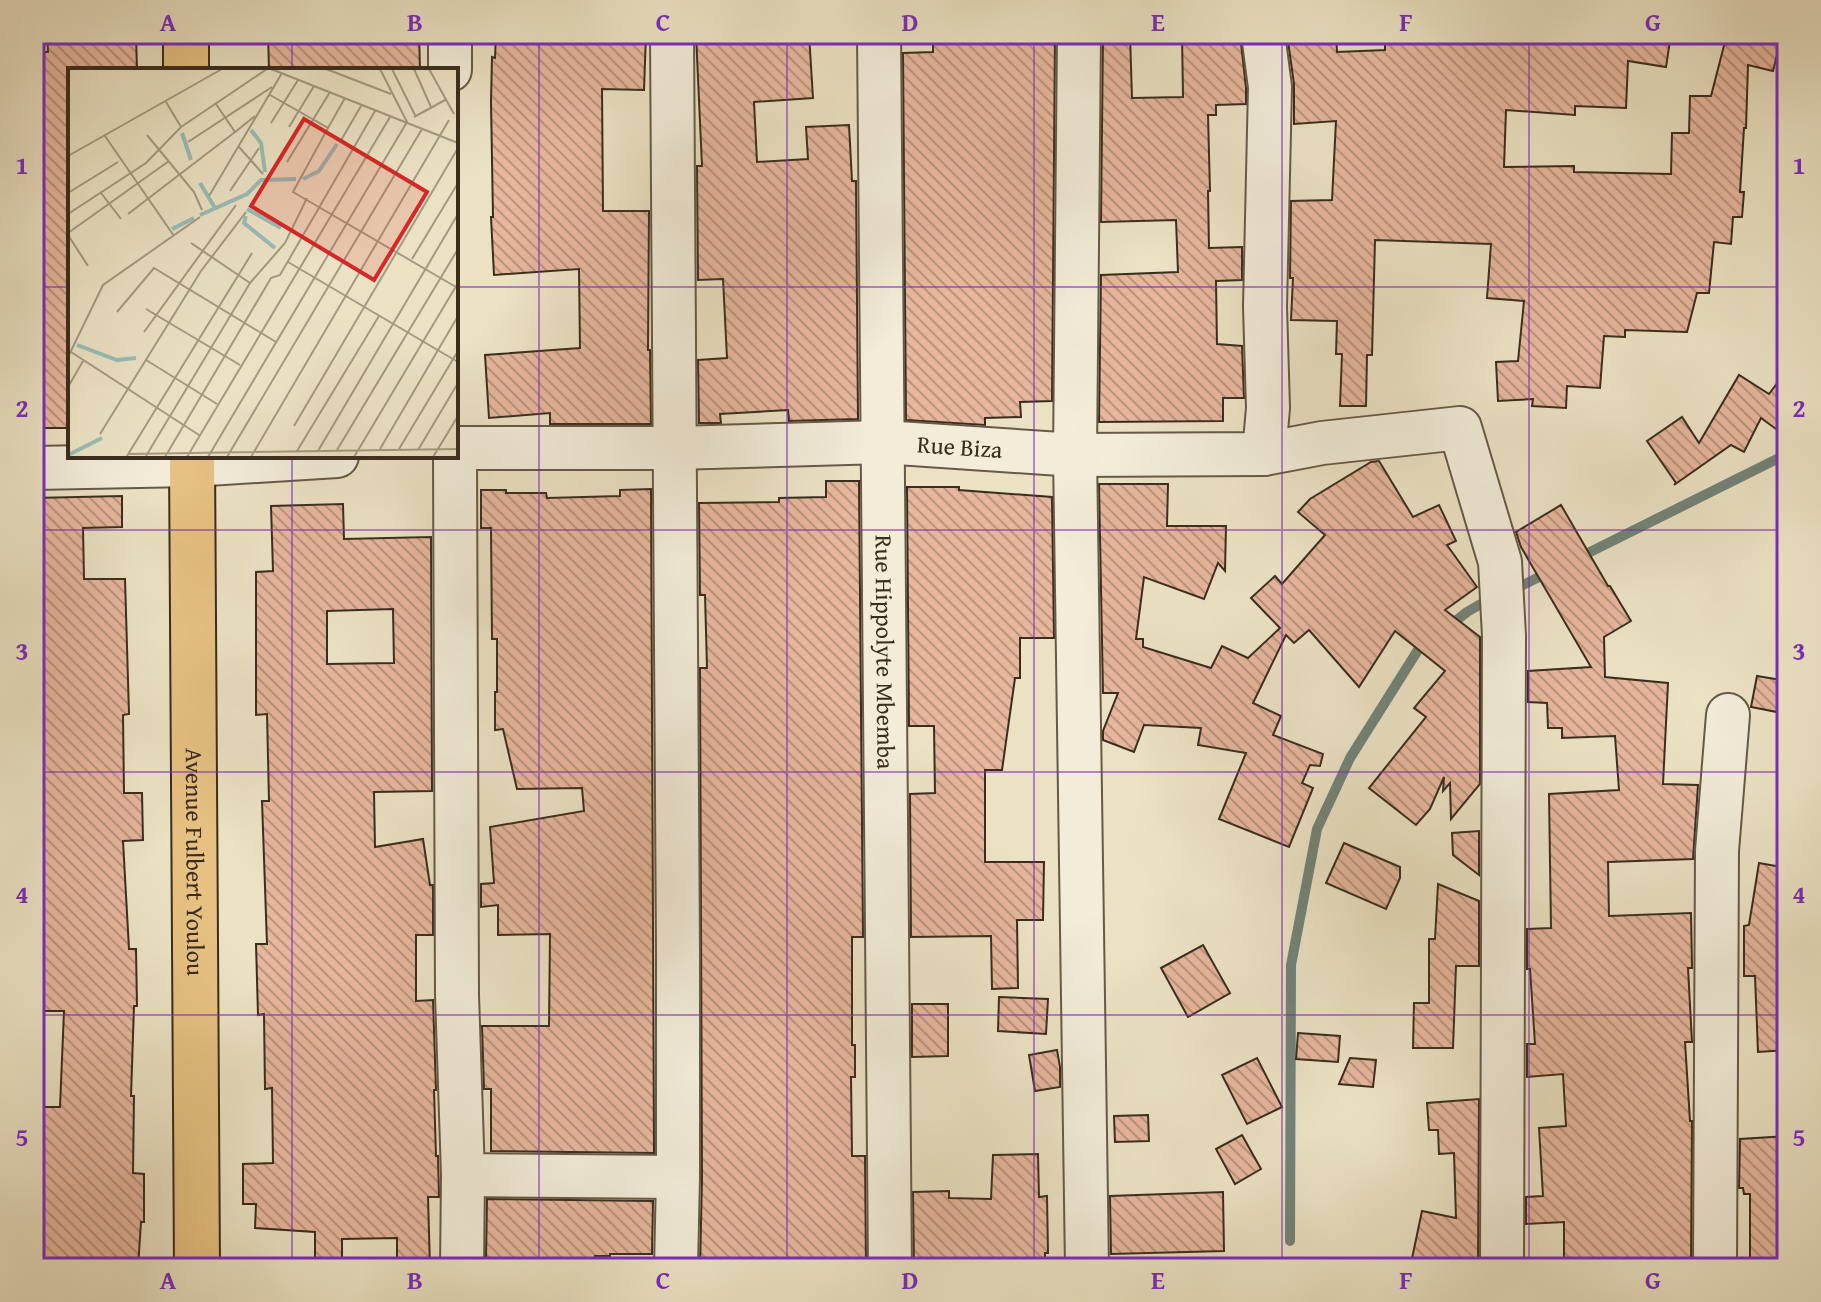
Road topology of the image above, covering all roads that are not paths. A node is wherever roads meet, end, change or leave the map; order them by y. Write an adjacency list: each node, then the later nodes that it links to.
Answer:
1 (186, 34): 7 (main road)
2 (450, 34): 8 (street)
3 (672, 34): 11 (street)
4 (879, 34): 9 (street, Rue Hippolyte Mbemba)
5 (1079, 34): 13 (street)
6 (1263, 34): 12 (street)
7 (186, 68)
8 (450, 68)
9 (883, 442): 11 (street, Rue Biza); 13 (street, Rue Biza); 24 (street, Rue Hippolyte Mbemba)
10 (458, 448): 11 (street, Rue Biza)
11 (675, 448): 20 (street)
12 (1264, 454): 13 (street, Rue Biza); 26 (street, Rue Biza)
13 (1075, 455): 25 (street)
14 (279, 458): 16 (street)
15 (455, 458): 19 (street)
16 (192, 461): 17 (street); 21 (main road, Avenue Fulbert Youlou)
17 (34, 468)
18 (1728, 715): 27 (street)
19 (463, 1175): 20 (street); 22 (street)
20 (678, 1177): 23 (street)
21 (197, 1268)
22 (462, 1268)
23 (676, 1268)
24 (890, 1268)
25 (1087, 1268)
26 (1502, 1268)
27 (1715, 1268)

